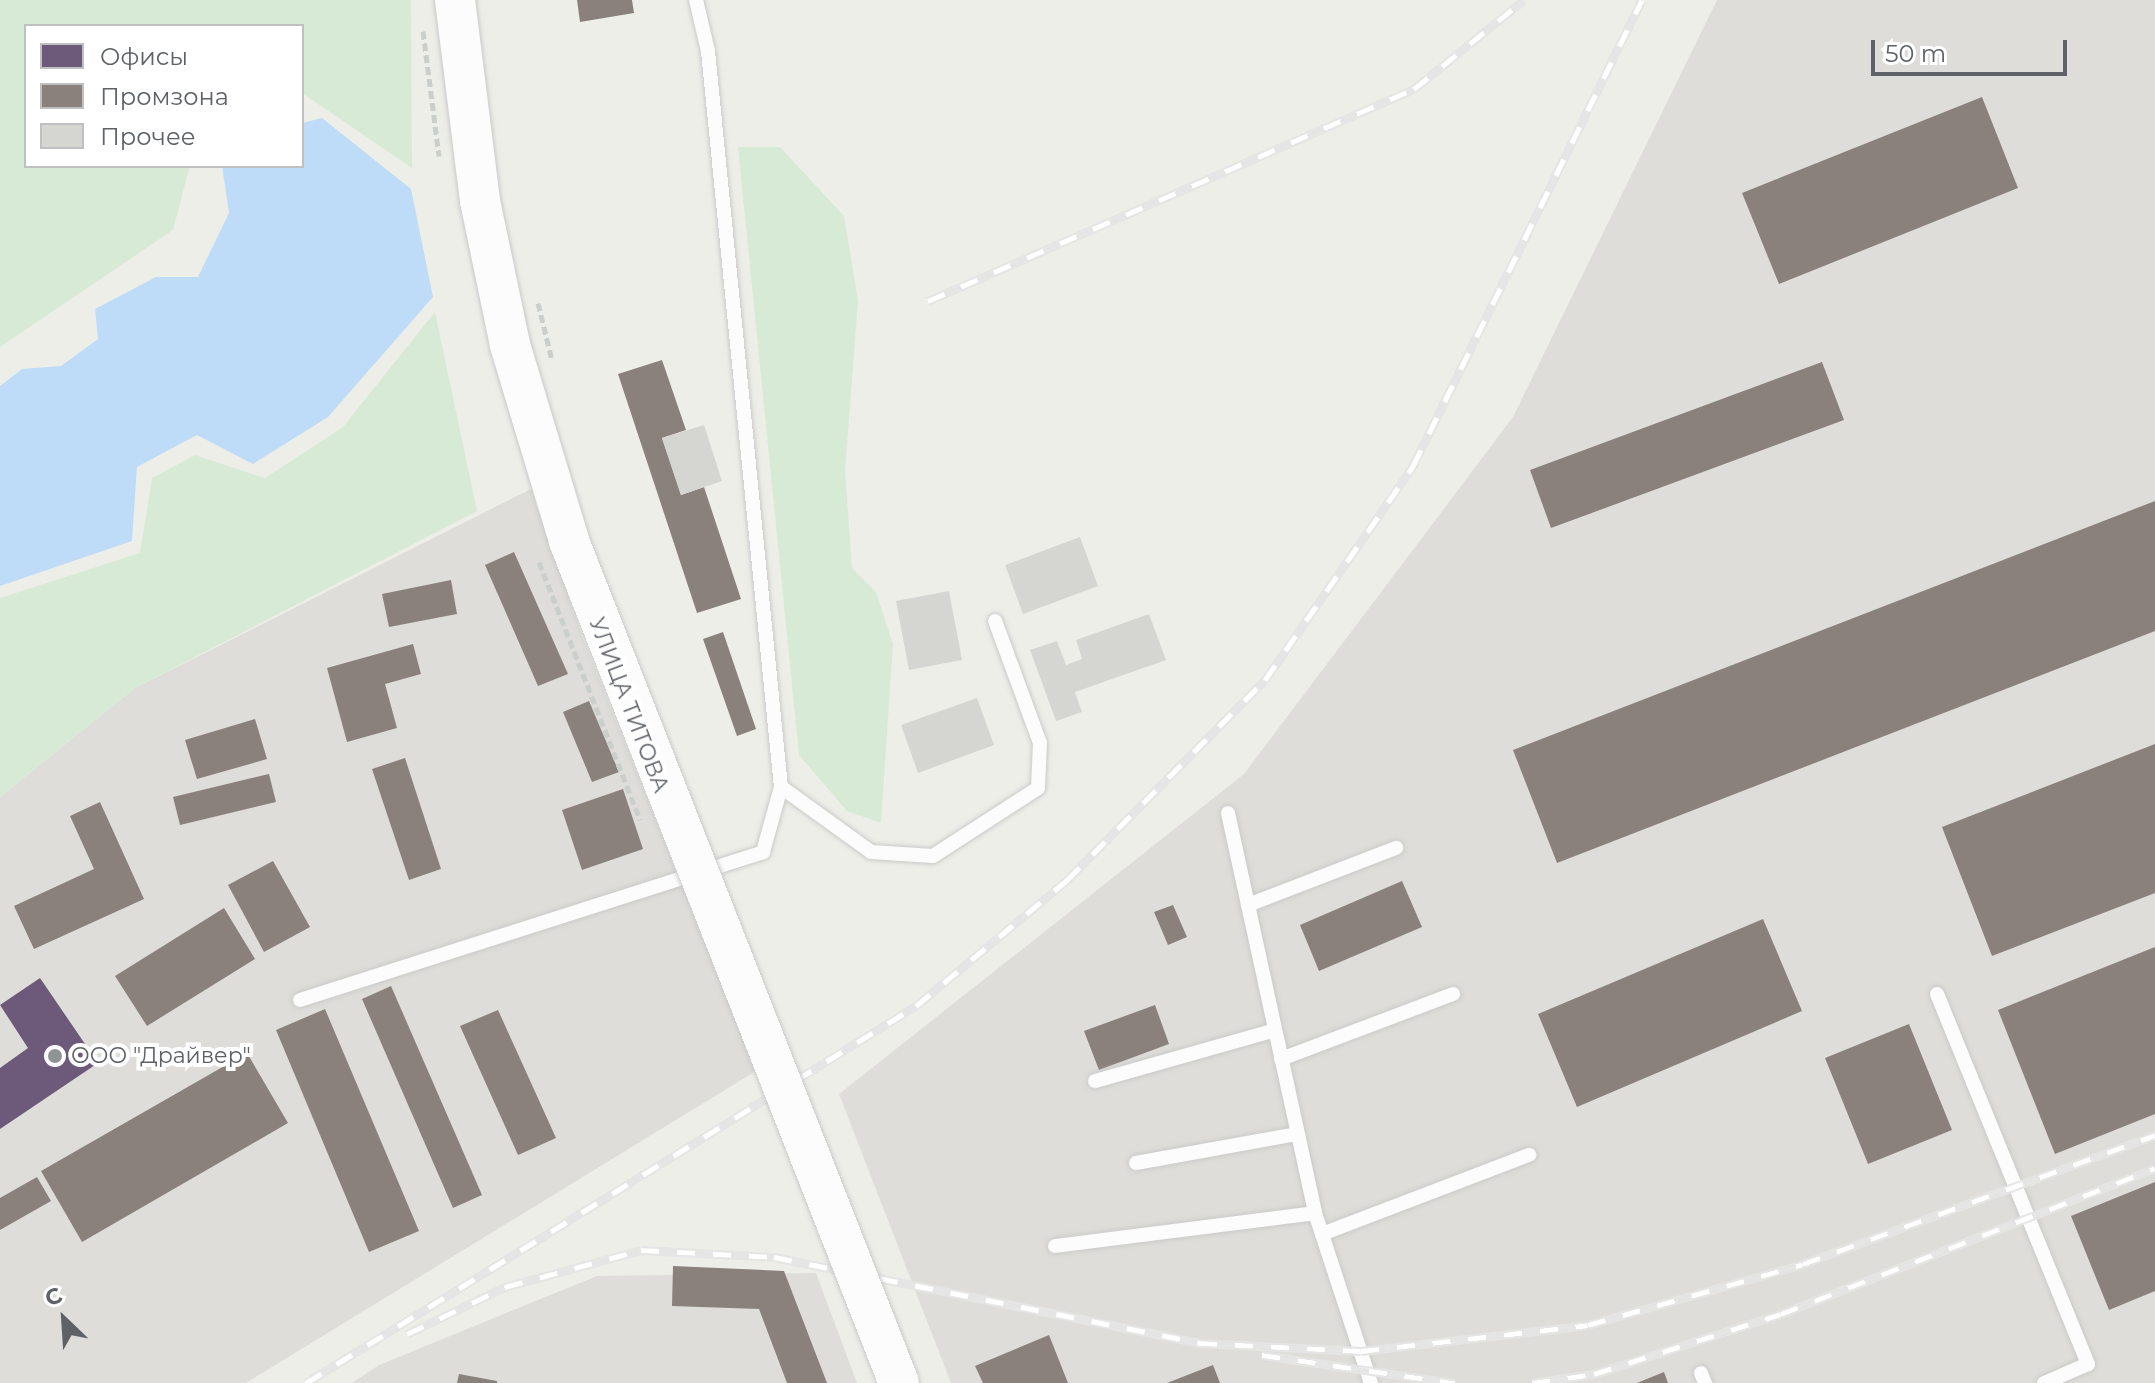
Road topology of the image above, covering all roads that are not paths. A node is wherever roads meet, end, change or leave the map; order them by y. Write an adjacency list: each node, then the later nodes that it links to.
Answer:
1 (455, 0): 20 (main road, УЛИЦА ТИТОВА, bridge)
2 (696, 0): 4 (lane)
3 (995, 621): 4 (lane)
4 (781, 787): 10 (lane)
5 (1228, 813): 7 (lane)
6 (1396, 848): 7 (lane)
7 (1248, 905): 11 (lane)
8 (1453, 994): 12 (lane)
9 (1937, 994): 22 (lane)
10 (300, 1000)
11 (1275, 1030): 12 (lane); 13 (lane)
12 (1281, 1059): 14 (lane)
13 (1095, 1081)
14 (1297, 1134): 16 (lane); 17 (lane)
15 (1529, 1155): 18 (lane)
16 (1136, 1163)
17 (1315, 1213): 18 (lane); 19 (lane)
18 (1322, 1234): 21 (lane)
19 (1055, 1246)
20 (899, 1383)
21 (1371, 1383)
22 (2044, 1383)

